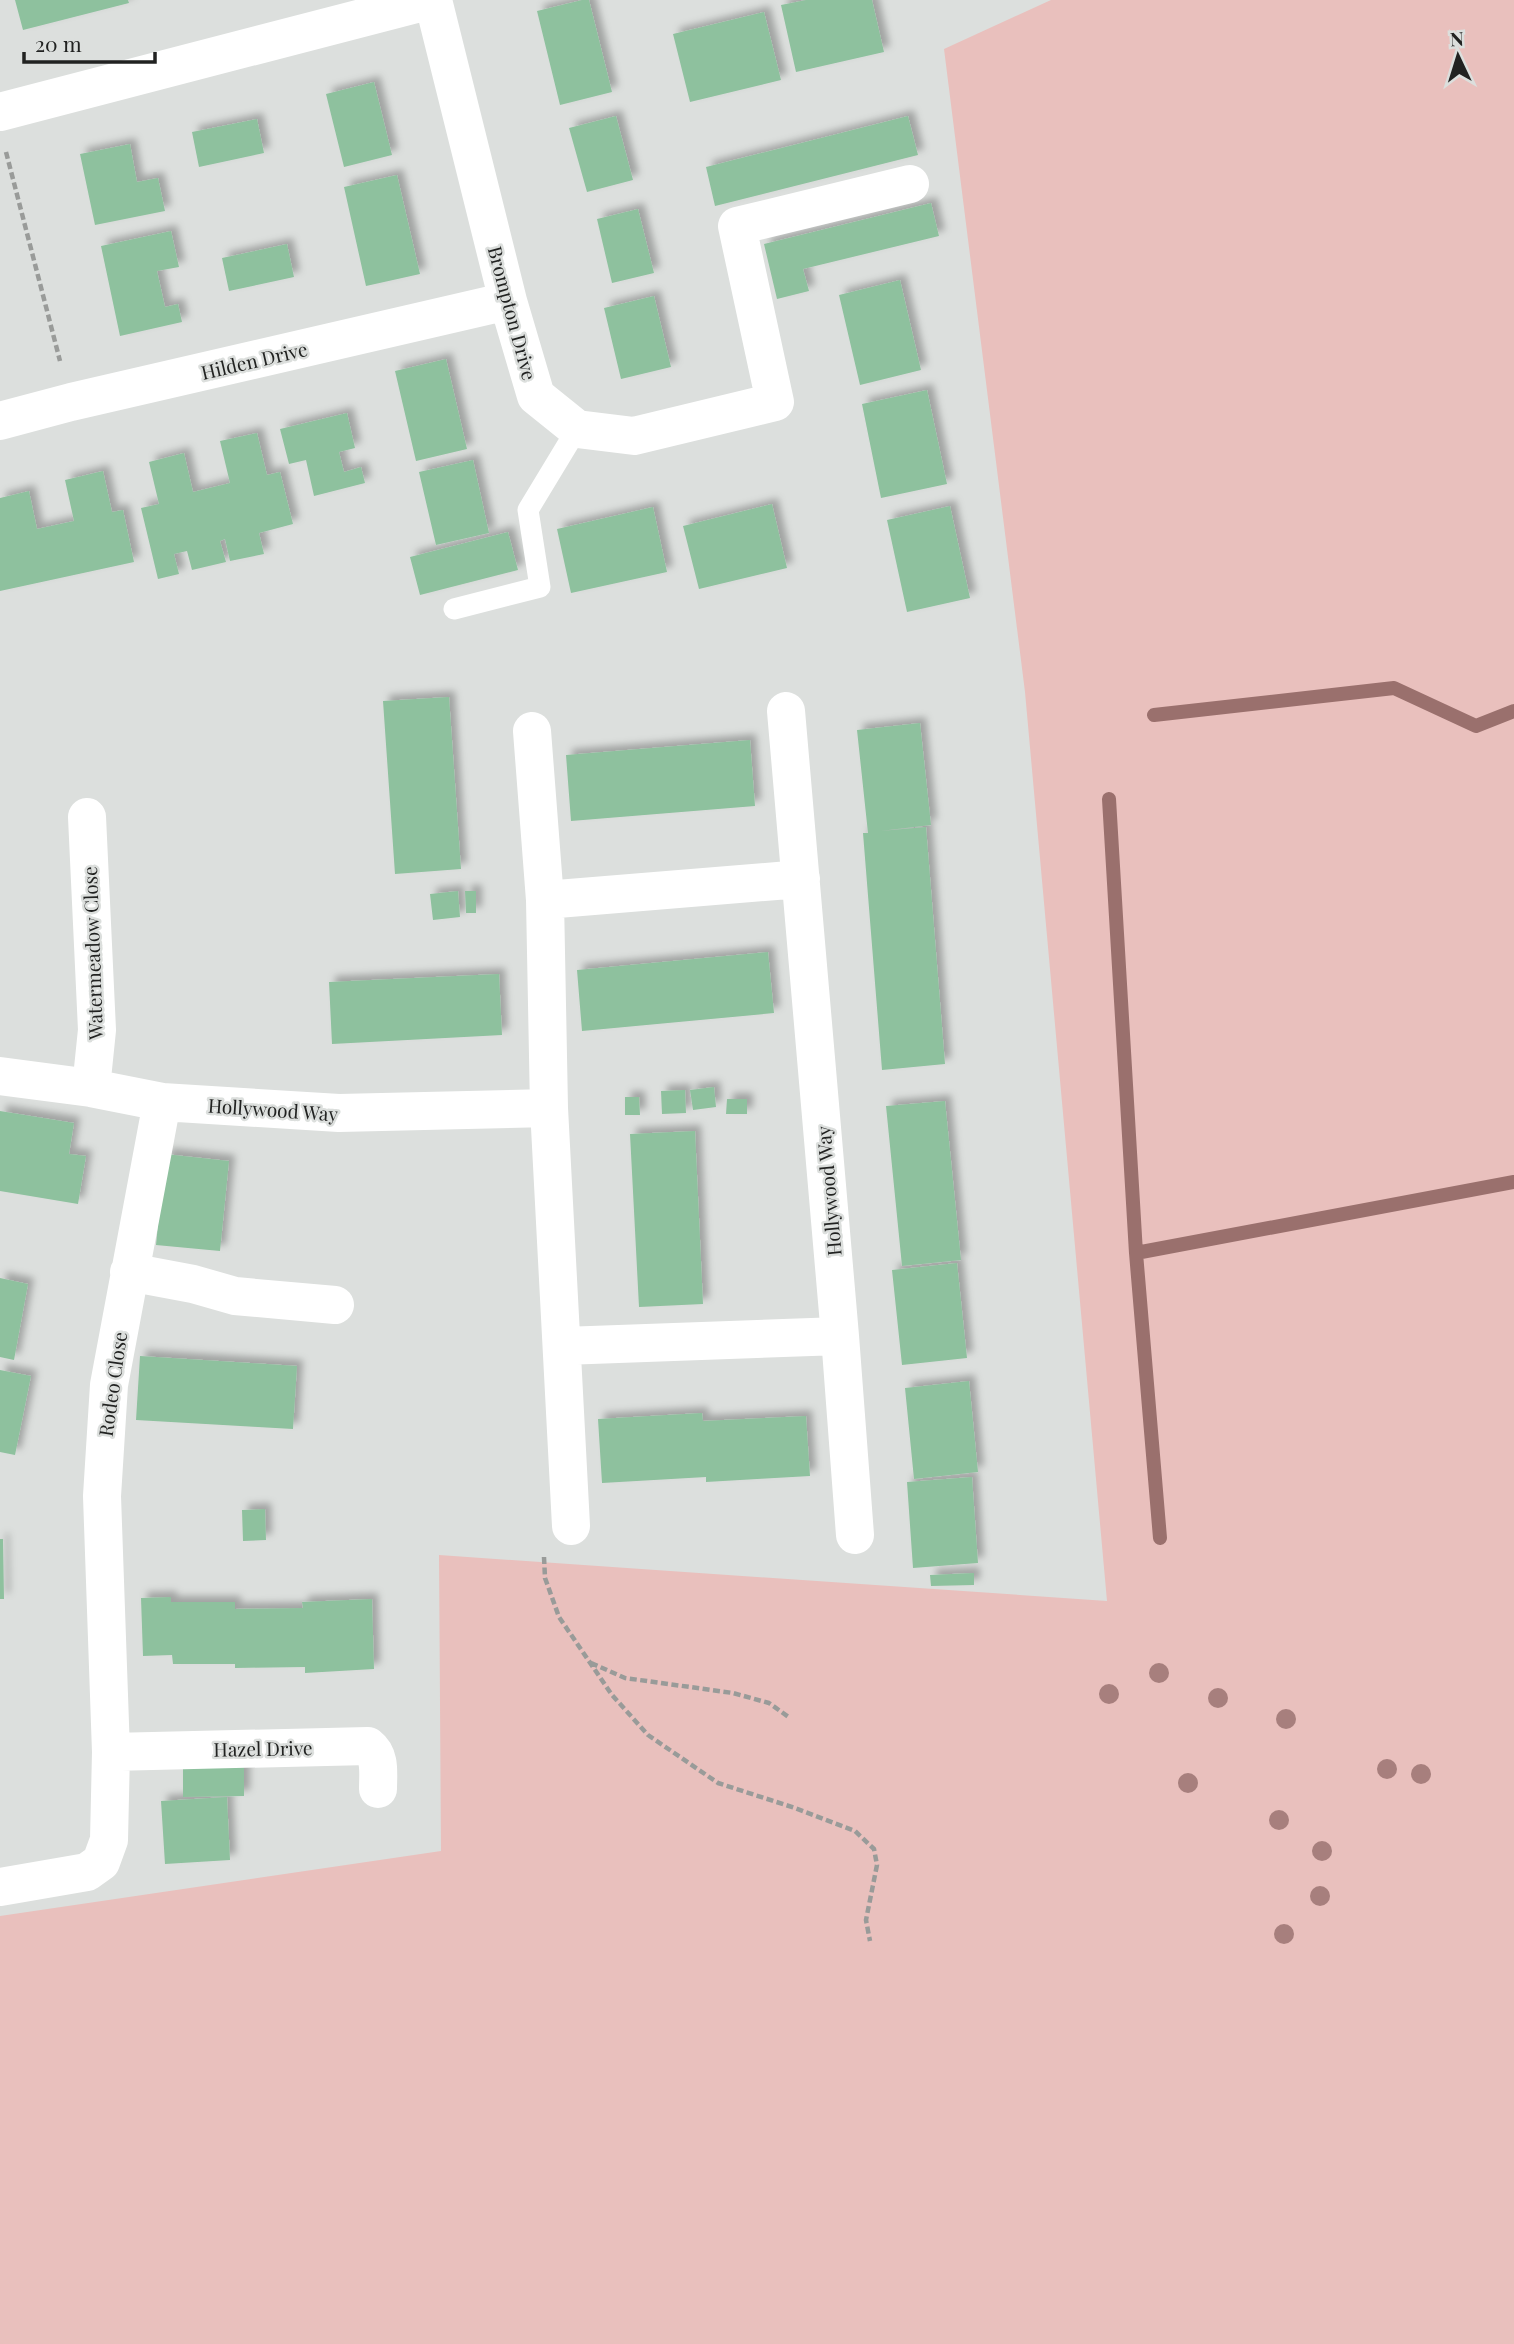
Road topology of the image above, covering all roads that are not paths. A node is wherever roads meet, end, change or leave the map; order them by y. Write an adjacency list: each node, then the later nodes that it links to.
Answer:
1 (432, 0): 2 (street); 4 (street, Brompton Drive)
2 (2, 127)
3 (911, 184): 6 (street)
4 (508, 301): 5 (street, Hilden Drive); 6 (street, Brompton Drive)
5 (0, 421)
6 (578, 429): 7 (lane)
7 (454, 609)
8 (786, 711): 11 (street, Hollywood Way)
9 (532, 731): 12 (street)
10 (87, 817): 14 (street, Watermeadow Close)
11 (800, 879): 12 (street); 19 (street, Hollywood Way)
12 (545, 900): 16 (street)
13 (0, 1076): 14 (street, Hollywood Way)
14 (90, 1088): 15 (street, Hollywood Way)
15 (162, 1101): 16 (street, Hollywood Way); 17 (street, Rodeo Close)
16 (549, 1108): 20 (street)
17 (129, 1272): 18 (street); 23 (street, Rodeo Close)
18 (335, 1305)
19 (840, 1336): 20 (street); 22 (street, Hollywood Way)
20 (563, 1346): 21 (street)
21 (571, 1526)
22 (855, 1535)
23 (111, 1752): 24 (street, Hazel Drive); 25 (street)
24 (379, 1789)
25 (0, 1887)

